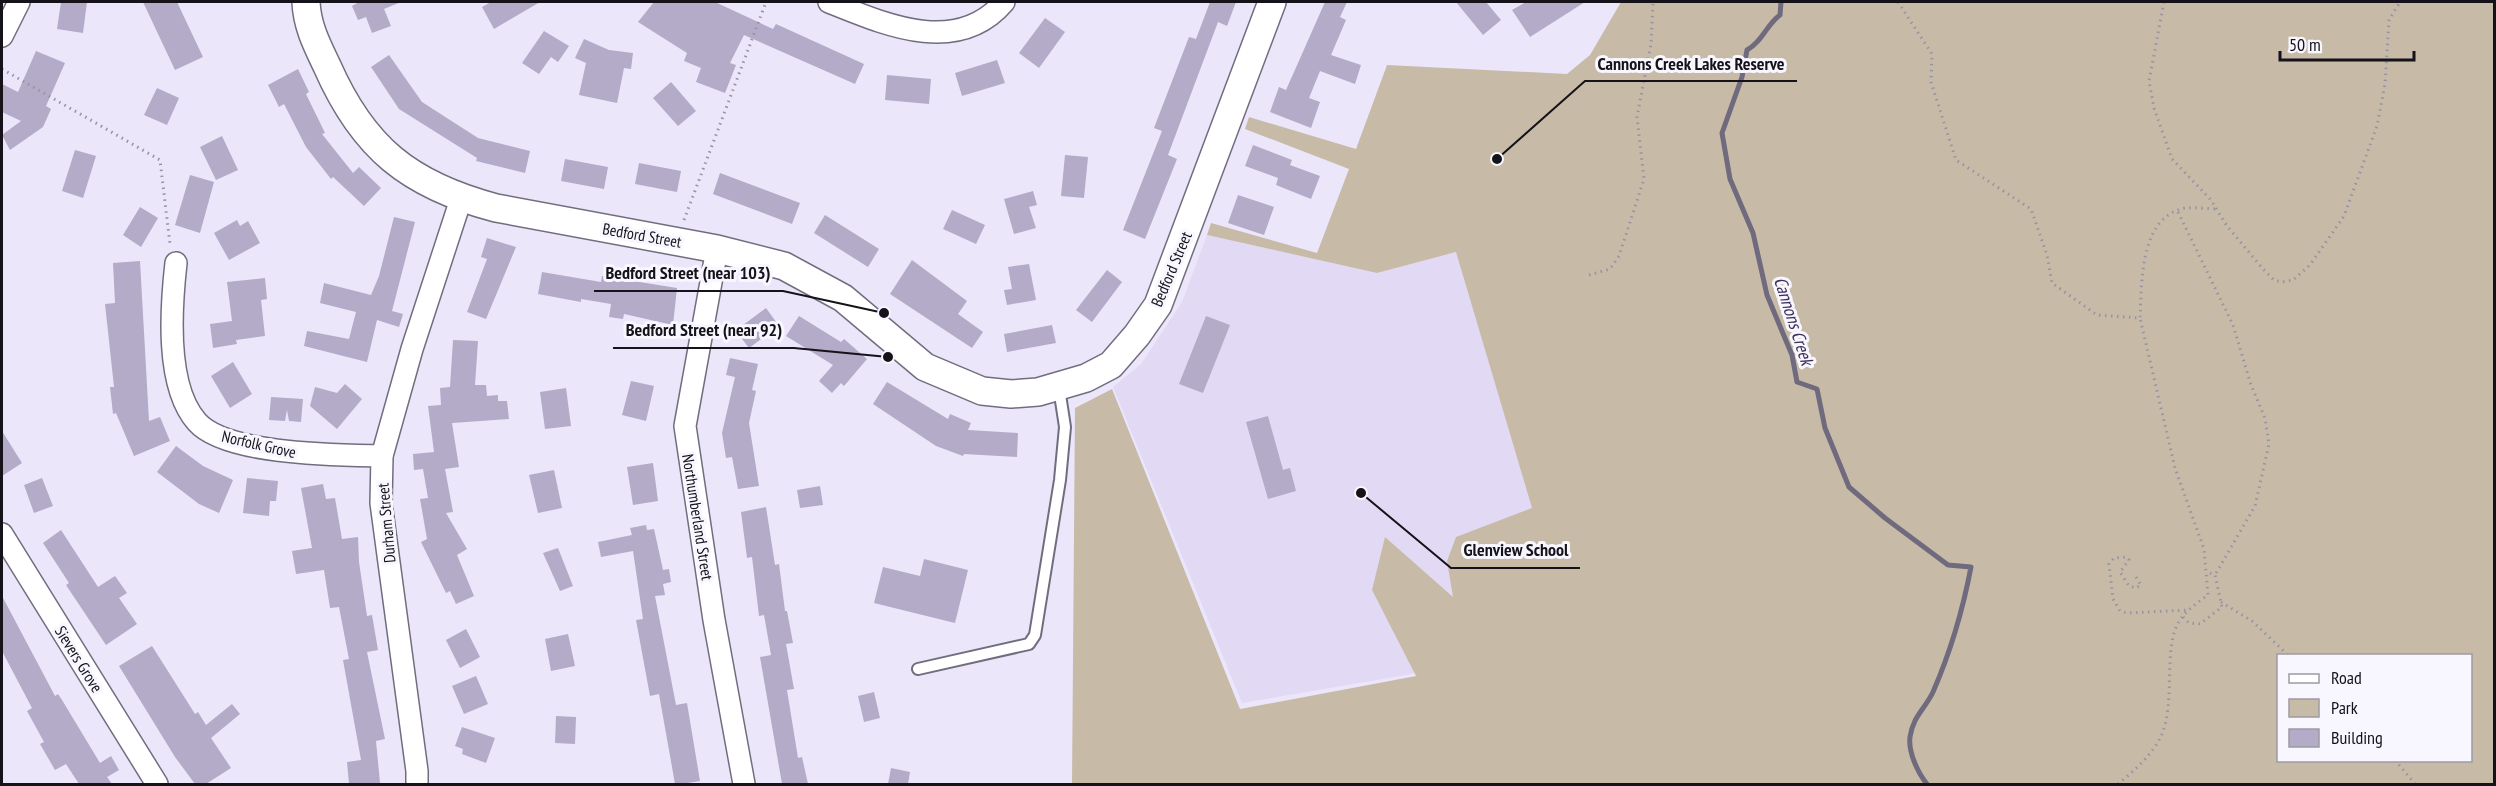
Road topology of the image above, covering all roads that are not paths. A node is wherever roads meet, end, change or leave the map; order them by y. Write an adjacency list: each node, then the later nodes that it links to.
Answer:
1 (19, 2): 6 (street)
2 (306, 2): 7 (street, Bedford Street)
3 (829, 2): 4 (street)
4 (1004, 2)
5 (1272, 2): 10 (street, Bedford Street)
6 (2, 36)
7 (461, 199): 8 (street, Bedford Street); 11 (street, Durham Street)
8 (717, 249): 10 (street, Bedford Street); 16 (street, Northumberland Street)
9 (176, 263): 11 (street, Norfolk Grove)
10 (1058, 387): 13 (lane)
11 (382, 456): 15 (street, Durham Street)
12 (2, 534): 14 (street, Sievers Grove)
13 (918, 669)
14 (157, 784)
15 (417, 784)
16 (744, 784)

